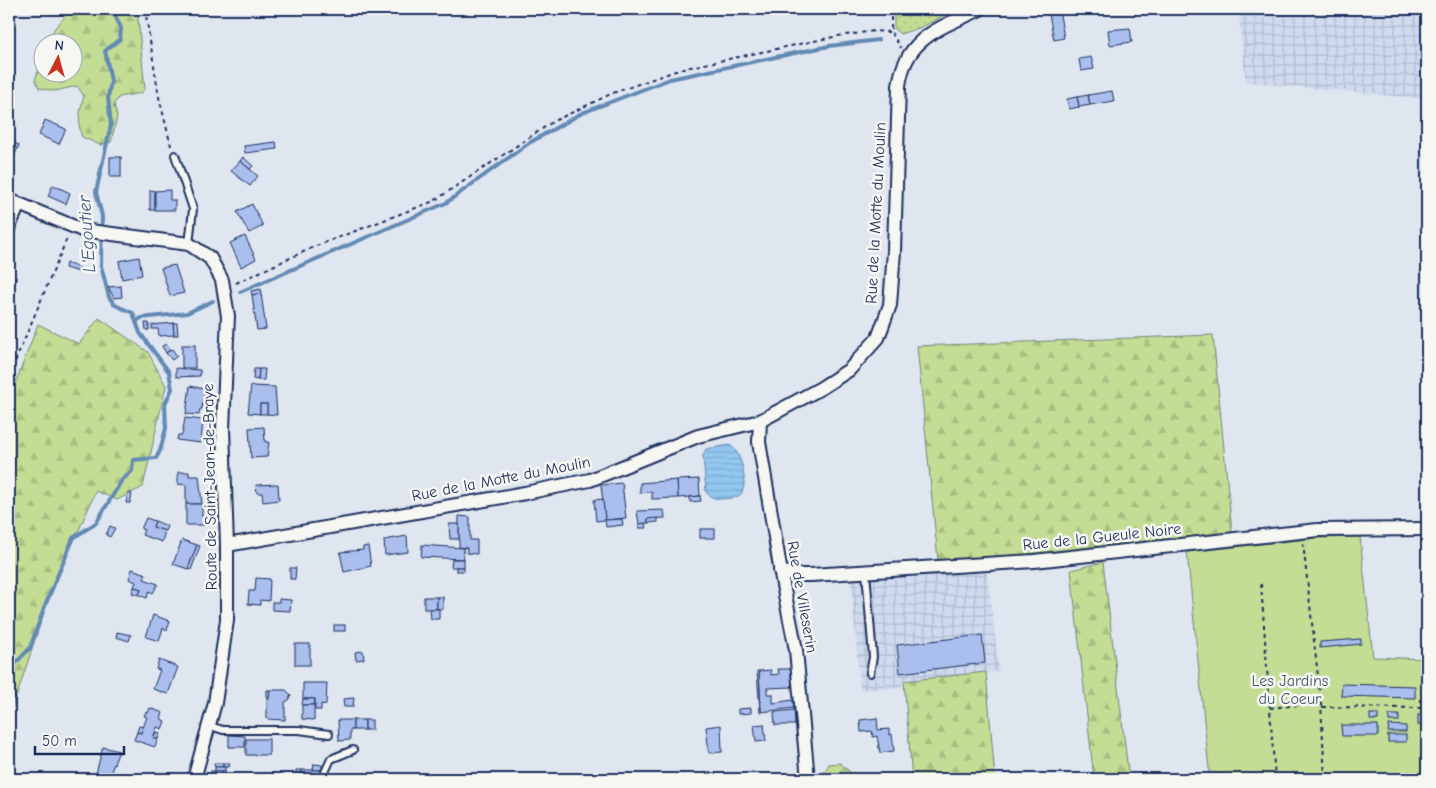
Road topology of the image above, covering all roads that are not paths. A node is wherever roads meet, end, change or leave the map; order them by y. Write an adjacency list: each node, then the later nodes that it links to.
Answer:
1 (980, 9): 7 (street, Rue de la Motte du Moulin)
2 (175, 155): 6 (lane)
3 (9, 200): 4 (street, Route de Saint-Jean-de-Braye)
4 (22, 207): 5 (lane); 6 (street, Route de Saint-Jean-de-Braye)
5 (9, 234)
6 (189, 244): 9 (street, Route de Saint-Jean-de-Braye)
7 (760, 421): 9 (street, Rue de la Motte du Moulin); 10 (street, Rue de Villeserin)
8 (1427, 529): 11 (street, Rue de la Gueule Noire)
9 (227, 545): 13 (street, Route de Saint-Jean-de-Braye)
10 (780, 571): 11 (street, Rue de la Gueule Noire); 18 (street, Rue de Villeserin)
11 (866, 572): 12 (lane)
12 (870, 673)
13 (210, 726): 14 (lane); 16 (street, Route de Saint-Jean-de-Braye)
14 (330, 734)
15 (353, 750): 17 (lane)
16 (194, 779)
17 (325, 779)
18 (808, 779)

